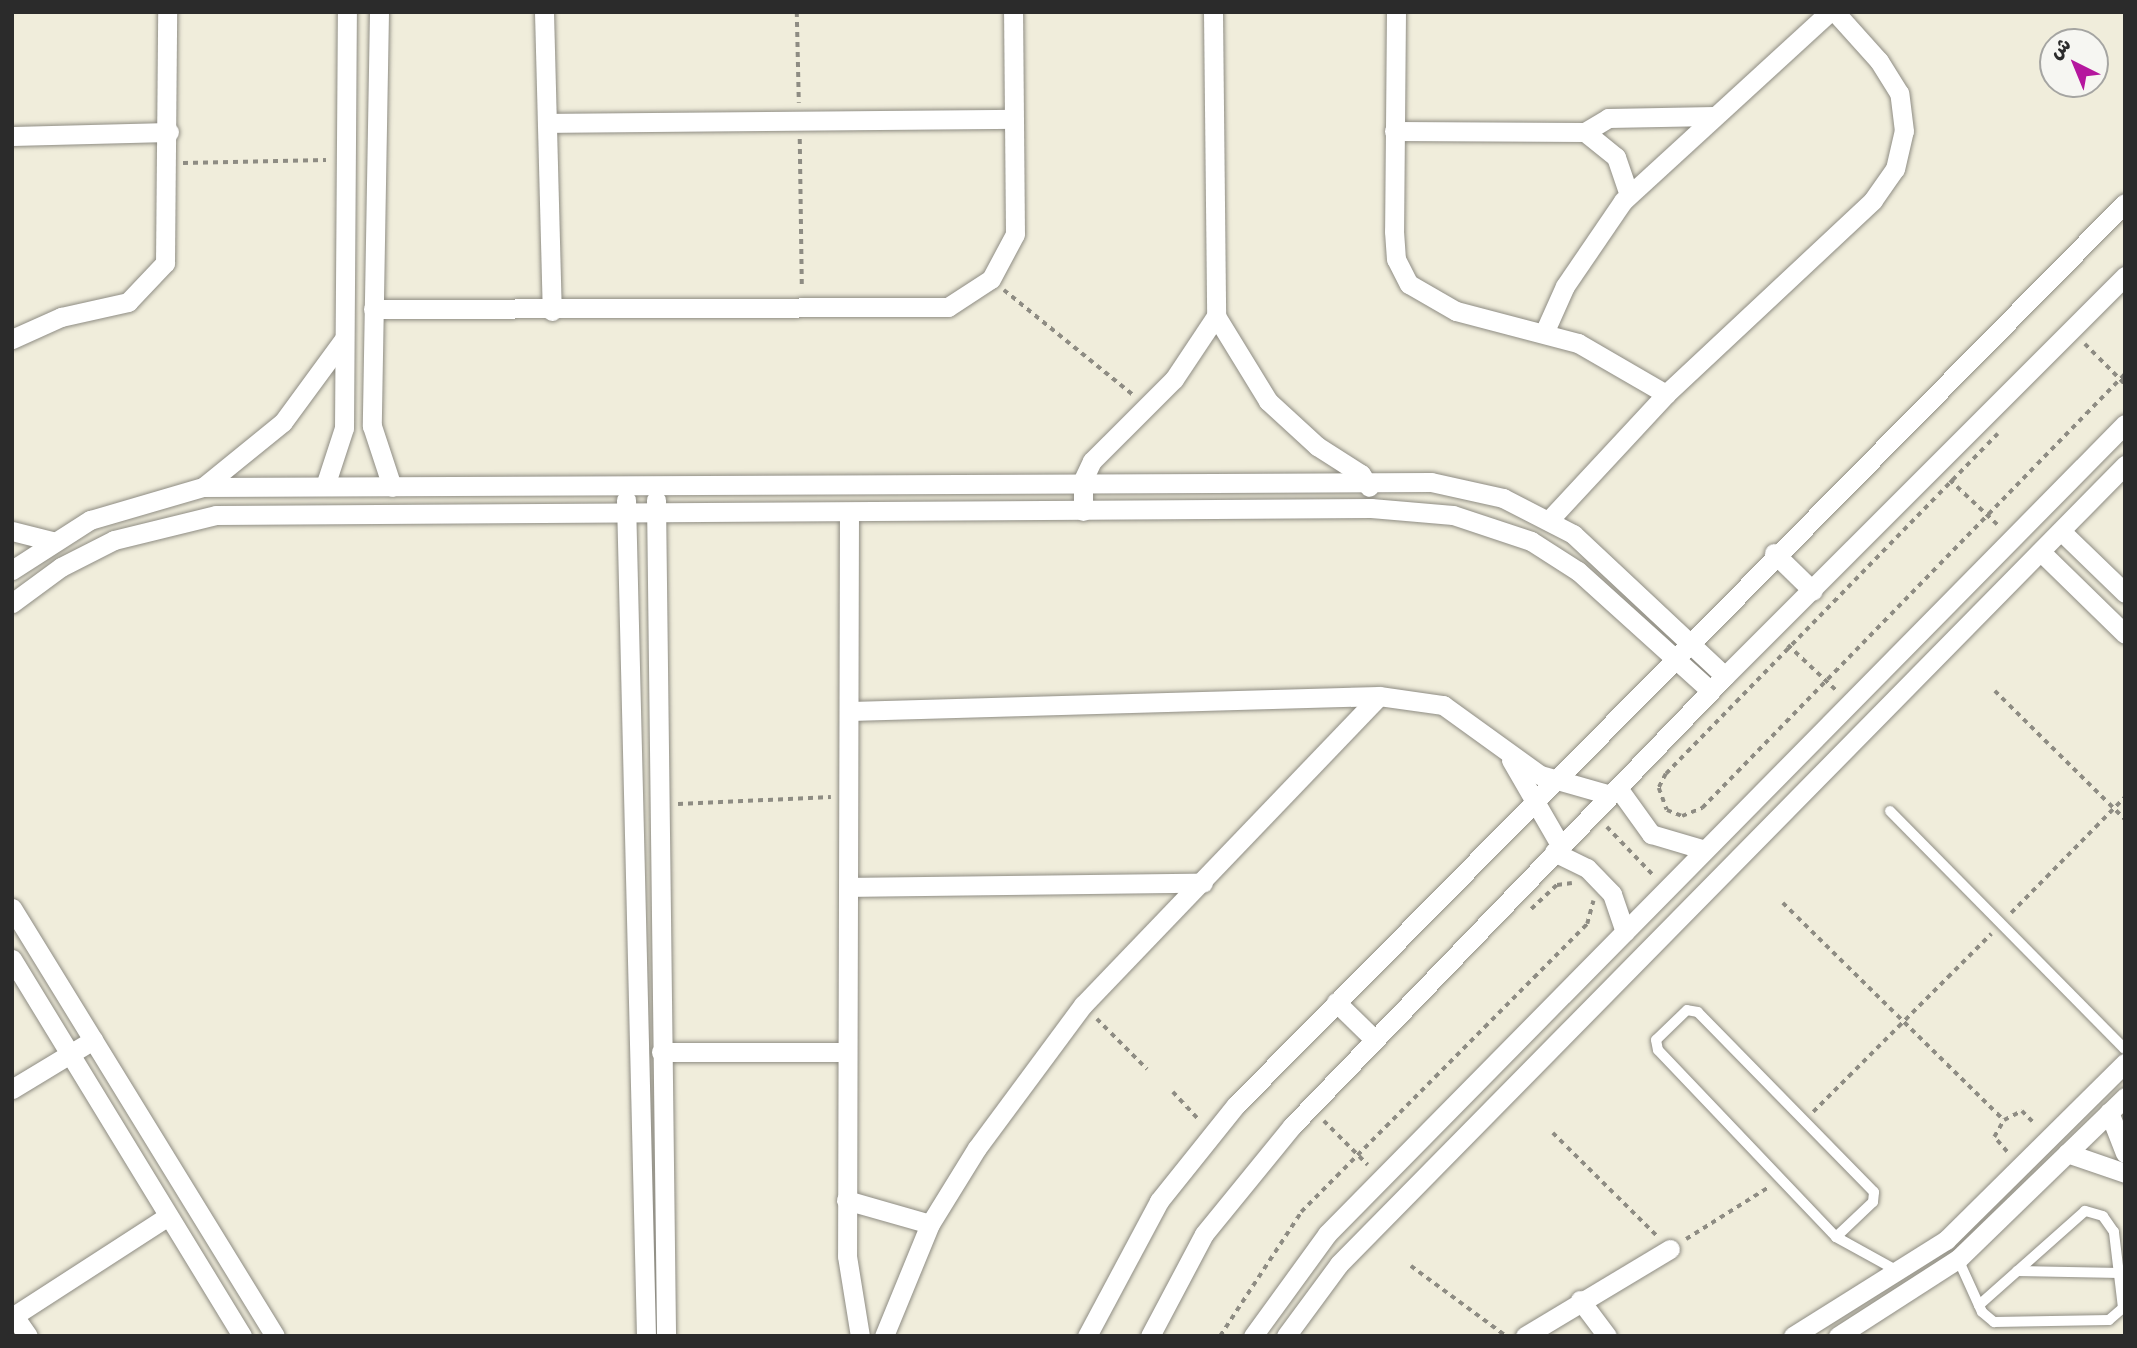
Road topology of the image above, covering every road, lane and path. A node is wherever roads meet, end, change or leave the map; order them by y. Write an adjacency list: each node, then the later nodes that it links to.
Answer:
1 (167, 12): 16 (street)
2 (347, 12): 19 (street)
3 (379, 12): 25 (street)
4 (544, 12): 14 (street)
5 (797, 12): 13 (path)
6 (1013, 12): 12 (street)
7 (1213, 12): 28 (street)
8 (1396, 12): 15 (street)
9 (1829, 12): 11 (street)
10 (1835, 12): 40 (street)
11 (1714, 116): 17 (street); 21 (street)
12 (1013, 119): 13 (street); 24 (street)
13 (799, 121): 14 (street); 27 (path)
14 (547, 124): 26 (street)
15 (1394, 131): 17 (street); 29 (street)
16 (169, 132): 18 (street); 20 (street)
17 (1585, 132): 21 (street)
18 (12, 136)
19 (346, 160): 20 (path); 31 (street)
20 (169, 163): 33 (street)
21 (1629, 195): 29 (street)
22 (2125, 203): 66 (street)
23 (2125, 276): 32 (street)
24 (991, 279): 27 (street); 41 (path)
25 (373, 309): 26 (street); 35 (street)
26 (552, 311): 27 (street)
27 (802, 312)
28 (1216, 316): 41 (street); 48 (street)
29 (1544, 333): 40 (street)
30 (2093, 337): 32 (path)
31 (344, 338): 36 (street); 50 (street)
32 (2078, 338): 34 (path); 38 (path); 45 (street)
33 (12, 339)
34 (2076, 354)
35 (372, 357): 36 (street); 51 (street)
36 (344, 358): 49 (street)
37 (2125, 374): 38 (path)
38 (2120, 379): 39 (path); 59 (path)
39 (2125, 384)
40 (1666, 394): 60 (street)
41 (1148, 408): 46 (street)
42 (2008, 423): 47 (path)
43 (2125, 424): 63 (street)
44 (2125, 465): 62 (street)
45 (1936, 467): 47 (path); 68 (street)
46 (1083, 480): 48 (street); 53 (street); 55 (street)
47 (1951, 481): 59 (path); 74 (path)
48 (1367, 482): 54 (street); 60 (street)
49 (325, 486): 50 (street); 51 (street)
50 (203, 487): 64 (street)
51 (392, 487): 52 (street)
52 (626, 489): 53 (street); 57 (street)
53 (656, 489): 58 (street)
54 (1371, 508): 55 (street); 75 (street)
55 (1083, 511): 56 (street)
56 (849, 512): 58 (street); 82 (street)
57 (626, 513): 58 (street); 70 (street); 152 (street)
58 (656, 513): 89 (street)
59 (1986, 514): 63 (path); 77 (path)
60 (1550, 519): 73 (street)
61 (12, 531): 64 (street)
62 (2061, 531): 65 (street); 69 (street)
63 (2012, 538): 81 (street)
64 (52, 541): 67 (street)
65 (2041, 552): 72 (street); 160 (street)
66 (1774, 553): 68 (street); 73 (street)
67 (12, 570)
68 (1813, 591): 71 (street)
69 (2125, 593)
70 (12, 603)
71 (1773, 632): 74 (path); 76 (street)
72 (2125, 634)
73 (1688, 640): 75 (street); 76 (street)
74 (1789, 646): 77 (path); 77 (path)
75 (1672, 655): 78 (street); 84 (street)
76 (1725, 676): 78 (street)
77 (1825, 679): 81 (path)
78 (1711, 691): 85 (street)
79 (1996, 691): 90 (path)
80 (1379, 695): 82 (street); 83 (street); 96 (street)
81 (1850, 703): 95 (street)
82 (850, 711): 86 (street)
83 (1507, 753): 84 (street); 88 (street)
84 (1552, 781): 85 (street); 88 (street)
85 (1614, 791): 92 (street); 95 (street)
86 (851, 796): 89 (path); 98 (street)
87 (2125, 797): 90 (path)
88 (1533, 802): 94 (street); 107 (street)
89 (660, 805): 113 (street)
90 (2114, 808): 93 (path); 104 (path)
91 (1891, 811): 104 (lane)
92 (1593, 813): 94 (street); 99 (path)
93 (2125, 819)
94 (1557, 849): 105 (street); 111 (street)
95 (1705, 850): 99 (street)
96 (1203, 883): 98 (street); 108 (street)
97 (1578, 884): 103 (path)
98 (852, 887): 114 (street)
99 (1667, 889): 105 (street)
100 (1590, 894): 131 (path)
101 (1783, 903): 109 (path)
102 (12, 908): 110 (street)
103 (1522, 917)
104 (2001, 923): 109 (path); 112 (lane)
105 (1625, 932): 134 (street)
106 (12, 959): 115 (street)
107 (1336, 1002): 111 (street); 126 (street)
108 (1083, 1005): 117 (path); 138 (street)
109 (1903, 1021): 124 (path); 125 (path)
110 (93, 1040): 115 (street); 151 (street)
111 (1375, 1040): 123 (street)
112 (2125, 1049)
113 (661, 1052): 114 (street); 153 (street)
114 (846, 1052): 136 (street)
115 (69, 1054): 118 (street); 137 (street)
116 (2125, 1063): 128 (street)
117 (1147, 1069)
118 (12, 1089)
119 (1173, 1091): 126 (path)
120 (2125, 1097): 122 (street)
121 (1331, 1108): 123 (path)
122 (2109, 1112): 129 (street); 130 (street)
123 (1315, 1117): 131 (path); 157 (street)
124 (2004, 1120): 128 (path); 132 (path)
125 (1805, 1121): 135 (lane); 139 (lane)
126 (1211, 1133): 156 (street)
127 (1553, 1133): 140 (path)
128 (2049, 1138): 132 (street)
129 (2067, 1153): 133 (street); 141 (street)
130 (2125, 1153)
131 (1357, 1154): 134 (path); 158 (path)
132 (2021, 1166): 143 (street)
133 (2125, 1173)
134 (1382, 1178): 159 (street)
135 (1781, 1180): 139 (lane); 140 (path)
136 (846, 1200): 138 (street); 154 (street)
137 (168, 1216): 148 (street); 150 (street)
138 (930, 1224): 155 (street)
139 (1836, 1237): 143 (lane)
140 (1670, 1249): 146 (street)
141 (1958, 1259): 147 (lane); 165 (street)
142 (1411, 1266): 161 (path)
143 (1897, 1270): 164 (street)
144 (2017, 1271): 145 (lane); 145 (lane); 147 (lane)
145 (2120, 1273): 147 (lane)
146 (1580, 1300): 162 (street); 163 (street)
147 (1979, 1305)
148 (13, 1316): 149 (street)
149 (29, 1336)
150 (242, 1336)
151 (275, 1336)
152 (646, 1336)
153 (666, 1336)
154 (860, 1336)
155 (884, 1336)
156 (1087, 1336)
157 (1150, 1336)
158 (1220, 1336)
159 (1252, 1336)
160 (1286, 1336)
161 (1506, 1336)
162 (1525, 1336)
163 (1606, 1336)
164 (1793, 1336)
165 (1838, 1336)

